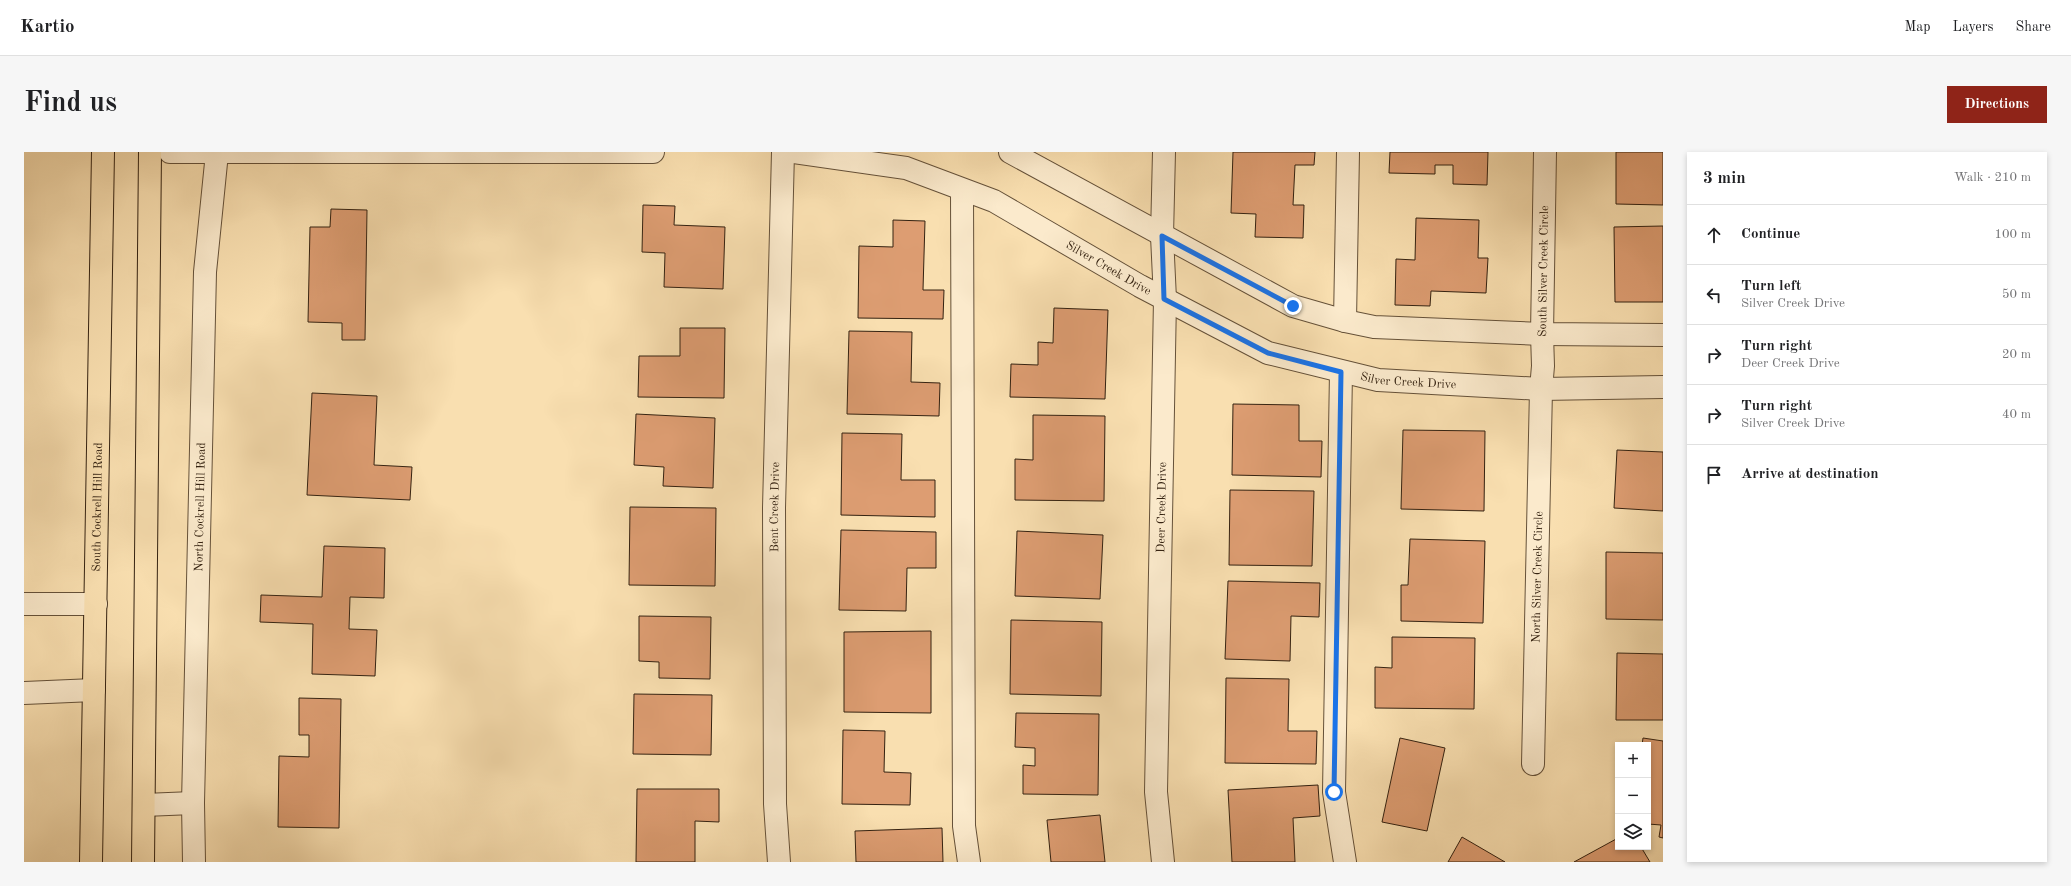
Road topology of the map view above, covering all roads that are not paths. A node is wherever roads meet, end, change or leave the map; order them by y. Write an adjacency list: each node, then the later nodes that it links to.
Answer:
1 (103, 152): 22 (main road, South Cockrell Hill Road)
2 (150, 152): 27 (main road)
3 (170, 152): 11 (street)
4 (653, 152): 11 (street)
5 (783, 152): 31 (street, Bent Creek Drive)
6 (794, 152): 12 (street, Silver Creek Drive)
7 (1010, 152): 13 (street)
8 (1164, 152): 13 (street, Deer Creek Drive)
9 (1348, 152): 15 (street)
10 (1545, 152): 16 (street, South Silver Creek Circle)
11 (217, 153): 26 (street, North Cockrell Hill Road)
12 (962, 190): 14 (street, Silver Creek Drive); 32 (street)
13 (1162, 236): 14 (street, Deer Creek Drive); 15 (street)
14 (1164, 299): 18 (street, Silver Creek Drive); 33 (street, Deer Creek Drive)
15 (1345, 321): 16 (street)
16 (1542, 334): 17 (street); 20 (street, South Silver Creek Circle)
17 (1663, 335)
18 (1341, 372): 20 (street, Silver Creek Drive); 34 (street)
19 (1663, 387): 20 (street, Silver Creek Drive)
20 (1541, 389): 25 (street, North Silver Creek Circle)
21 (24, 604): 22 (street)
22 (96, 604): 23 (main road, South Cockrell Hill Road)
23 (94, 690): 24 (street); 28 (main road, South Cockrell Hill Road)
24 (24, 693)
25 (1533, 764)
26 (194, 803): 27 (street); 30 (street, North Cockrell Hill Road)
27 (144, 805): 29 (main road)
28 (91, 862)
29 (143, 862)
30 (194, 862)
31 (779, 862)
32 (969, 862)
33 (1163, 862)
34 (1345, 862)

